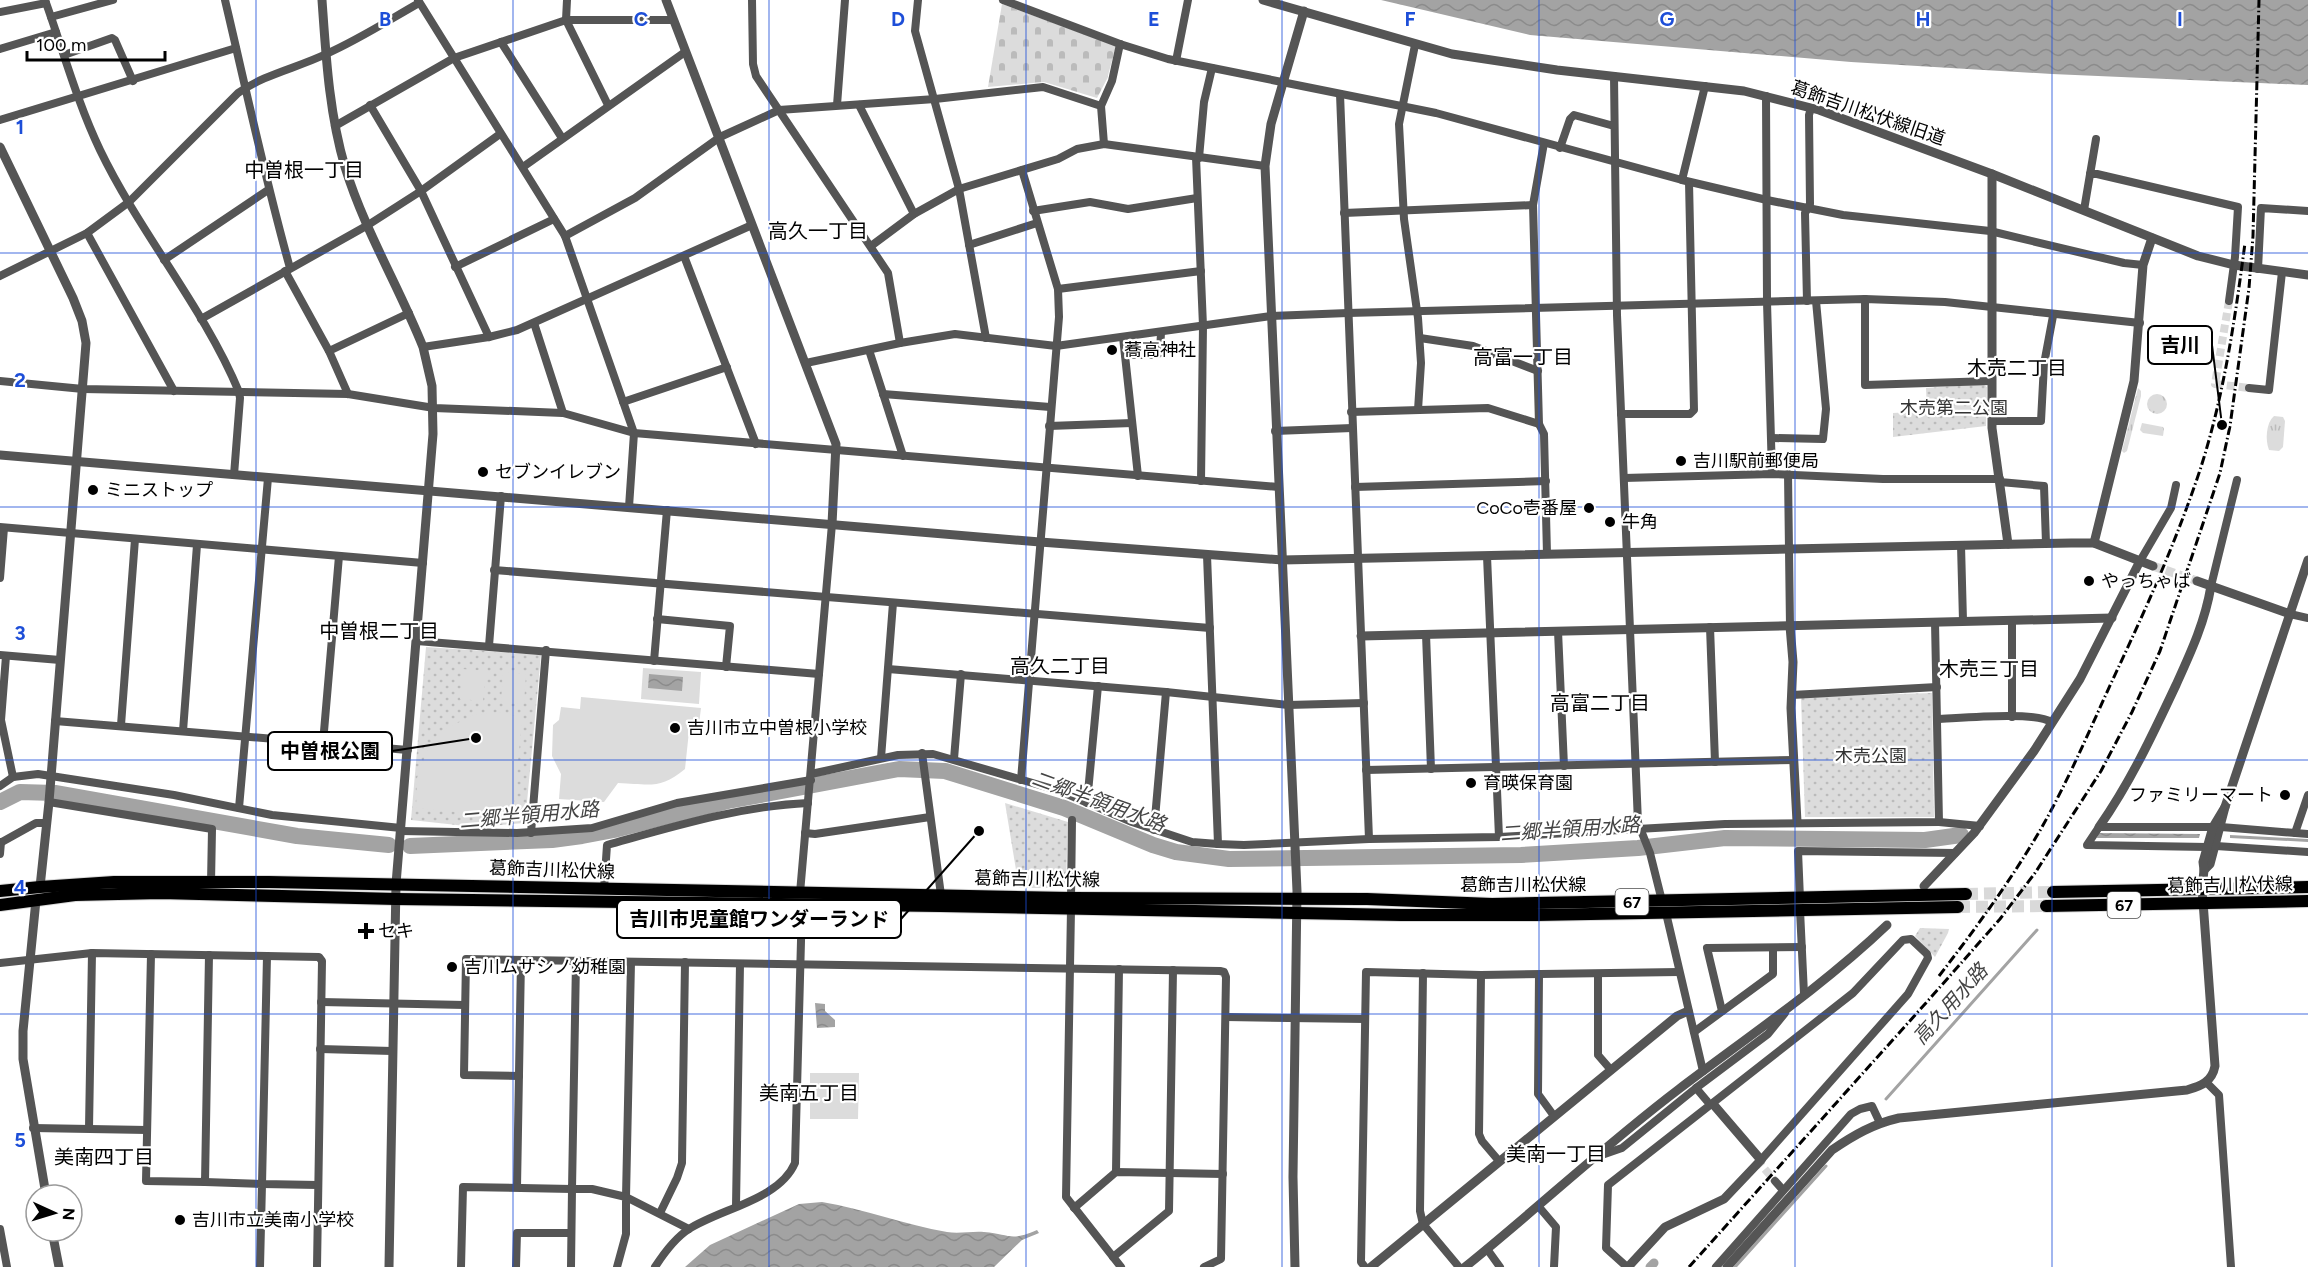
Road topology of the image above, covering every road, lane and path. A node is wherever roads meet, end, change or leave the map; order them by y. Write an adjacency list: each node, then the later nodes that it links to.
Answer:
1 (112, 0): 16 (street)
2 (225, 0): 23 (street)
3 (322, 0): 26 (street)
4 (567, 0): 17 (street)
5 (666, 0): 18 (street)
6 (752, 0): 47 (street)
7 (845, 0): 42 (street)
8 (918, 0): 39 (street)
9 (1003, 0): 21 (street)
10 (1188, 0): 29 (street)
11 (1263, 0): 14 (street, 葛飾吉川松伏線旧道)
12 (45, 1): 15 (street); 16 (street)
13 (419, 2): 26 (street); 28 (street)
14 (1304, 11): 22 (street, 葛飾吉川松伏線旧道); 33 (street)
15 (0, 12)
16 (51, 17): 19 (street)
17 (566, 20): 18 (street); 20 (street); 41 (street)
18 (674, 20): 25 (street)
19 (56, 32): 24 (street); 27 (street)
20 (501, 42): 28 (street); 53 (street)
21 (1120, 44): 29 (street); 44 (street)
22 (1415, 45): 31 (street, 葛飾吉川松伏線旧道); 45 (street)
23 (236, 48): 32 (street); 35 (street)
24 (0, 49)
25 (686, 52): 41 (street); 52 (street)
26 (326, 54): 35 (street); 49 (street)
27 (64, 56): 32 (street); 38 (street)
28 (454, 58): 40 (street); 51 (street)
29 (1176, 61): 30 (street)
30 (1212, 68): 33 (street); 59 (street)
31 (1614, 76): 34 (street, 葛飾吉川松伏線旧道); 50 (street)
32 (133, 81): 38 (street)
33 (1283, 83): 36 (street); 61 (street)
34 (1705, 86): 37 (street, 葛飾吉川松伏線旧道); 66 (street)
35 (246, 87): 68 (street); 72 (street)
36 (1340, 94): 45 (street); 79 (street)
37 (1766, 96): 46 (street, 葛飾吉川松伏線旧道); 71 (street)
38 (79, 98): 48 (street); 72 (street)
39 (934, 99): 43 (street); 44 (street); 67 (street)
40 (370, 105): 49 (street); 69 (street)
41 (608, 105): 53 (street)
42 (837, 105): 43 (street); 47 (street)
43 (859, 105): 80 (street)
44 (1101, 106): 56 (street)
45 (1402, 106): 55 (street); 75 (street)
46 (1811, 108): 64 (street, 葛飾吉川松伏線旧道); 74 (street)
47 (779, 110): 52 (street); 90 (street)
48 (0, 120)
49 (335, 126): 83 (street)
50 (1614, 126): 57 (street); 60 (street)
51 (500, 134): 62 (street); 69 (street)
52 (720, 137): 84 (street); 87 (street)
53 (562, 138): 62 (street)
54 (2096, 139): 65 (street)
55 (1544, 143): 57 (street); 73 (street)
56 (1104, 144): 59 (street); 63 (street)
57 (1560, 148): 60 (street)
58 (1, 152): 91 (street)
59 (1197, 158): 61 (street); 70 (street)
60 (1614, 162): 66 (street); 111 (street)
61 (1265, 166): 117 (street)
62 (523, 167): 81 (street)
63 (1022, 170): 67 (street); 77 (street)
64 (1992, 174): 76 (street, 葛飾吉川松伏線旧道); 85 (street)
65 (2090, 174): 76 (street); 95 (street)
66 (1685, 181): 71 (street); 110 (street)
67 (959, 189): 80 (street); 89 (street)
68 (268, 190): 93 (street); 97 (street)
69 (421, 191): 83 (street); 96 (street)
70 (1197, 198): 77 (street); 99 (street)
71 (1767, 200): 74 (street); 109 (street)
72 (129, 202): 86 (street); 93 (street)
73 (1533, 205): 75 (street); 112 (street)
74 (1808, 209): 85 (street); 106 (street)
75 (1403, 210): 79 (street); 114 (street)
76 (2084, 210): 88 (street, 葛飾吉川松伏線旧道)
77 (1033, 211): 82 (street)
78 (2308, 211): 98 (street)
79 (1344, 213): 116 (street)
80 (914, 214): 90 (street)
81 (554, 219): 87 (street); 96 (street)
82 (1037, 223): 89 (street); 103 (street)
83 (368, 225): 97 (street); 115 (street)
84 (753, 225): 92 (street); 134 (street)
85 (1990, 231): 94 (street); 113 (street)
86 (87, 233): 91 (street); 141 (street)
87 (566, 236): 104 (street)
88 (2152, 238): 94 (street); 95 (street, 葛飾吉川松伏線旧道)
89 (969, 245): 126 (street)
90 (871, 246): 128 (street)
91 (50, 252): 102 (street); 140 (street)
92 (684, 256): 104 (street); 135 (street)
93 (164, 260): 119 (street)
94 (2143, 265): 121 (street)
95 (2234, 265): 98 (street, 葛飾吉川松伏線旧道); 108 (street)
96 (455, 267): 125 (street)
97 (288, 269): 119 (street); 132 (street)
98 (2258, 269): 100 (street, 葛飾吉川松伏線旧道)
99 (1201, 271): 103 (street); 122 (street)
100 (2282, 273): 101 (street, 葛飾吉川松伏線旧道); 139 (street)
101 (2308, 275)
102 (0, 276)
103 (1058, 289): 129 (street)
104 (588, 299): 120 (street); 145 (street)
105 (1865, 299): 107 (street); 113 (street); 138 (street)
106 (1806, 301): 107 (street); 109 (street)
107 (1816, 301): 159 (street)
108 (2229, 301)
109 (1767, 302): 110 (street); 159 (street)
110 (1692, 304): 111 (street); 151 (street)
111 (1617, 306): 112 (street); 151 (street)
112 (1536, 309): 114 (street); 136 (street)
113 (1990, 309): 118 (street); 138 (street)
114 (1418, 312): 116 (street); 127 (street)
115 (410, 313): 130 (street); 132 (street)
116 (1348, 313): 117 (street); 149 (street)
117 (1272, 316): 122 (street); 157 (street)
118 (2054, 316): 121 (street); 152 (street)
119 (201, 319): 142 (street)
120 (534, 323): 125 (street); 150 (street)
121 (2140, 323): 189 (street)
122 (1203, 326): 123 (street); 174 (street)
123 (1161, 332): 124 (street); 133 (street)
124 (1123, 337): 129 (street); 133 (street)
125 (489, 338): 130 (street)
126 (986, 338): 128 (street); 129 (street)
127 (1419, 338): 136 (street); 148 (street)
128 (900, 343): 131 (street)
129 (1056, 346): 146 (street)
130 (423, 347): 147 (street)
131 (869, 350): 134 (street); 144 (street)
132 (329, 351): 143 (street)
133 (1125, 355): 153 (street)
134 (806, 363): 161 (street)
135 (728, 367): 145 (street); 160 (street)
136 (1538, 371): 154 (street)
137 (0, 381): 140 (street)
138 (1991, 381): 152 (street)
139 (2249, 388)
140 (83, 389): 141 (street); 164 (street)
141 (174, 391): 142 (street)
142 (239, 392): 143 (street); 168 (street)
143 (348, 394): 147 (street)
144 (883, 394): 146 (street); 163 (street)
145 (623, 402): 158 (street)
146 (1050, 407): 155 (street)
147 (434, 408): 150 (street); 179 (street)
148 (1418, 410): 149 (street); 154 (street)
149 (1352, 412): 156 (street)
150 (563, 413): 158 (street)
151 (1621, 414): 171 (street)
152 (1992, 421): 172 (street)
153 (1132, 423): 155 (street); 169 (street)
154 (1539, 424): 175 (street)
155 (1049, 426): 165 (street)
156 (1352, 428): 157 (street); 178 (street)
157 (1275, 431): 177 (street)
158 (634, 433): 160 (street); 181 (street)
159 (1772, 438): 166 (street)
160 (756, 444): 161 (street)
161 (838, 451): 163 (street); 183 (street)
162 (0, 455): 164 (street)
163 (903, 456): 165 (street)
164 (77, 462): 168 (street); 185 (street)
165 (1046, 468): 169 (street); 187 (street)
166 (1772, 474): 167 (street); 171 (street)
167 (1788, 474): 172 (street); 193 (street)
168 (234, 475): 170 (street)
169 (1138, 476): 174 (street)
170 (268, 478): 179 (street); 194 (street)
171 (1624, 478): 195 (street)
172 (2000, 480): 188 (street); 190 (street)
173 (2237, 480): 210 (street)
174 (1201, 481): 177 (street)
175 (1545, 481): 178 (street); 196 (street)
176 (2176, 485): 203 (street)
177 (1279, 487): 201 (street)
178 (1355, 487): 200 (street)
179 (429, 491): 180 (street); 204 (street)
180 (501, 496): 181 (street); 206 (street)
181 (629, 507): 182 (street)
182 (667, 510): 183 (street); 209 (street)
183 (832, 524): 187 (street); 211 (street)
184 (2, 527): 185 (street); 207 (street)
185 (70, 534): 186 (street); 233 (street)
186 (135, 539): 191 (street); 252 (street)
187 (1040, 542): 197 (street); 214 (street)
188 (2046, 543): 189 (street); 190 (street)
189 (2094, 543): 203 (street)
190 (2008, 544): 192 (street)
191 (197, 545): 194 (street); 253 (street)
192 (1961, 545): 193 (street); 219 (street)
193 (1788, 549): 195 (street); 221 (street)
194 (261, 550): 198 (street); 254 (street)
195 (1628, 553): 196 (street); 224 (street)
196 (1547, 554): 199 (street)
197 (1207, 555): 201 (street); 223 (street)
198 (339, 556): 204 (street); 255 (street)
199 (1486, 556): 200 (street); 227 (street)
200 (1358, 559): 201 (street); 228 (street)
201 (1282, 560): 246 (street)
202 (2308, 560): 213 (street)
203 (2140, 561): 205 (street); 215 (street)
204 (423, 563): 229 (street)
205 (2153, 566)
206 (494, 570): 209 (street); 230 (street)
207 (0, 578)
208 (2197, 581): 210 (street)
209 (660, 584): 211 (street); 217 (street)
210 (2211, 586): 213 (street); 283 (street)
211 (825, 597): 212 (street); 237 (street)
212 (893, 603): 214 (street); 236 (street)
213 (2290, 614): 216 (street); 284 (street)
214 (1034, 615): 223 (street); 239 (street)
215 (2112, 618): 218 (street); 251 (street)
216 (2308, 618)
217 (657, 619): 234 (street); 235 (street)
218 (2012, 620): 219 (street); 247 (street)
219 (1963, 621): 220 (street)
220 (1935, 622): 221 (street); 241 (street)
221 (1790, 626): 222 (street); 243 (street)
222 (1710, 627): 224 (street); 261 (street)
223 (1210, 628): 244 (street)
224 (1630, 630): 225 (street); 262 (street)
225 (1558, 631): 227 (street); 263 (street)
226 (1426, 633): 227 (street); 228 (street); 265 (street)
227 (1490, 633): 264 (street)
228 (1361, 636): 245 (street)
229 (417, 641): 230 (street); 256 (street)
230 (489, 646): 231 (street)
231 (546, 650): 234 (street); 287 (street)
232 (3, 655): 233 (street); 249 (street)
233 (60, 660): 250 (street)
234 (654, 661): 235 (street)
235 (726, 667): 237 (street)
236 (888, 669): 238 (street); 258 (street)
237 (819, 674): 268 (street)
238 (961, 674): 239 (street); 259 (street)
239 (1029, 680): 240 (street); 269 (street)
240 (1098, 686): 242 (street); 275 (street)
241 (1937, 687): 243 (street); 248 (street)
242 (1166, 692): 244 (street); 286 (street)
243 (1792, 694): 260 (street)
244 (1212, 696): 246 (street); 295 (street)
245 (1364, 703): 246 (street); 266 (street)
246 (1288, 705): 296 (street)
247 (2012, 717): 248 (street); 251 (street)
248 (1937, 719): 280 (street)
249 (1, 720): 267 (street)
250 (55, 721): 252 (street); 270 (street)
251 (2051, 722): 282 (street)
252 (121, 725): 253 (street)
253 (183, 730): 254 (street)
254 (246, 736): 255 (street); 276 (street)
255 (323, 743): 256 (street)
256 (408, 750): 285 (street)
257 (922, 753): 258 (street); 259 (street); 277 (street)
258 (881, 758): 268 (street)
259 (954, 759): 269 (street)
260 (1794, 760): 261 (street); 279 (street)
261 (1715, 762): 262 (street)
262 (1636, 764): 263 (street); 289 (street)
263 (1564, 766): 264 (street)
264 (1496, 768): 265 (street); 292 (street)
265 (1431, 769): 266 (street)
266 (1366, 770): 293 (street)
267 (13, 777): 270 (street); 271 (street)
268 (811, 777): 274 (street); 287 (street)
269 (1021, 780): 275 (street)
270 (50, 781): 273 (street); 276 (street)
271 (0, 786)
272 (2308, 795): 290 (street)
273 (49, 799): 281 (street); 301 (street)
274 (808, 800): 288 (street); 307 (street)
275 (1087, 803): 286 (street)
276 (239, 808): 285 (street)
277 (930, 817): 288 (street); 311 (street)
278 (1072, 820): 317 (street)
279 (1797, 822): 280 (street); 289 (street)
280 (1939, 822): 282 (street)
281 (46, 824): 294 (street); 303 (street)
282 (1980, 826): 300 (street)
283 (2099, 827): 284 (street); 297 (street)
284 (2217, 827): 290 (street); 297 (street)
285 (401, 829): 287 (street); 302 (street)
286 (1154, 830): 295 (street)
287 (531, 833)
288 (805, 833): 312 (street)
289 (1642, 833): 292 (street); 322 (street)
290 (2295, 833): 291 (street)
291 (2308, 834)
292 (1499, 837): 293 (street)
293 (1369, 839): 296 (street)
294 (1, 843): 299 (street)
295 (1218, 844): 296 (street)
296 (1295, 845): 314 (street)
297 (2211, 846): 298 (street); 306 (street)
298 (2308, 852)
299 (0, 854)
300 (1955, 854): 304 (street); 319 (street)
301 (211, 883): 302 (main road, 葛飾吉川松伏線 / 67); 303 (main road, 葛飾吉川松伏線 / 67)
302 (396, 884): 307 (main road, 葛飾吉川松伏線 / 67); 313 (street)
303 (40, 886): 308 (main road, 葛飾吉川松伏線 / 67)
304 (1924, 886)
305 (2308, 887): 306 (main road, 葛飾吉川松伏線 / 67)
306 (2202, 889): 309 (main road, 葛飾吉川松伏線 / 67); 318 (street)
307 (604, 890): 312 (main road, 葛飾吉川松伏線 / 67)
308 (0, 891)
309 (2053, 892)
310 (1966, 894): 319 (main road, 葛飾吉川松伏線 / 67)
311 (941, 895): 312 (main road, 葛飾吉川松伏線 / 67); 317 (main road, 葛飾吉川松伏線 / 67)
312 (801, 898): 313 (main road, 葛飾吉川松伏線 / 67); 317 (main road, 葛飾吉川松伏線 / 67); 339 (street)
313 (396, 899): 315 (main road, 葛飾吉川松伏線 / 67); 350 (street)
314 (1297, 899): 317 (main road, 葛飾吉川松伏線 / 67); 322 (main road, 葛飾吉川松伏線 / 67); 324 (street)
315 (36, 900): 320 (main road, 葛飾吉川松伏線 / 67); 332 (street)
316 (2308, 901): 318 (main road, 葛飾吉川松伏線 / 67)
317 (1071, 903): 324 (main road, 葛飾吉川松伏線 / 67); 340 (street)
318 (2203, 903): 321 (main road, 葛飾吉川松伏線 / 67); 364 (street)
319 (1800, 904): 322 (main road, 葛飾吉川松伏線 / 67); 323 (main road, 葛飾吉川松伏線 / 67); 326 (street)
320 (0, 906)
321 (2046, 906)
322 (1664, 907): 324 (main road, 葛飾吉川松伏線 / 67); 343 (street)
323 (1958, 907)
324 (1297, 913): 356 (street)
325 (1887, 925): 348 (street)
326 (1802, 947): 327 (street); 348 (street)
327 (1773, 948): 354 (street); 354 (street)
328 (92, 953): 329 (street); 332 (street); 370 (street)
329 (152, 954): 330 (street); 371 (street)
330 (209, 955): 331 (street); 379 (street)
331 (267, 956): 349 (street); 381 (street)
332 (30, 959): 337 (street); 369 (street)
333 (521, 960): 334 (street); 352 (street); 363 (street)
334 (576, 961): 335 (street); 384 (street)
335 (631, 962): 336 (street); 386 (street)
336 (685, 962): 338 (street); 390 (street)
337 (0, 963)
338 (740, 964): 339 (street); 387 (street)
339 (801, 965): 340 (street); 387 (street)
340 (1068, 969): 341 (street); 389 (street)
341 (1119, 969): 342 (street); 375 (street)
342 (1173, 970): 355 (street); 376 (street)
343 (1679, 972): 345 (street); 353 (street)
344 (1423, 973): 346 (street); 357 (street); 391 (street)
345 (1598, 974): 347 (street); 361 (street)
346 (1481, 975): 347 (street); 374 (street)
347 (1539, 975): 367 (street)
348 (1804, 994): 351 (street)
349 (321, 1002): 350 (street); 359 (street)
350 (393, 1003): 352 (street); 360 (street)
351 (1791, 1004): 362 (street); 365 (street)
352 (465, 1005): 363 (street)
353 (1688, 1011): 358 (street); 361 (street)
354 (1722, 1011): 358 (street)
355 (1226, 1017): 356 (street); 377 (street)
356 (1296, 1018): 357 (street); 410 (street)
357 (1365, 1019): 411 (street)
358 (1694, 1032): 362 (street)
359 (320, 1049): 360 (street); 382 (street)
360 (392, 1051): 402 (street)
361 (1611, 1070): 367 (street)
362 (1703, 1071): 372 (street)
363 (519, 1076): 383 (street)
364 (2207, 1083): 368 (street); 420 (street)
365 (1696, 1088): 366 (street); 372 (street)
366 (1710, 1103): 373 (street); 373 (street); 417 (street)
367 (1554, 1116): 374 (street)
368 (1880, 1123): 385 (street); 419 (street)
369 (33, 1128): 370 (street); 380 (street)
370 (89, 1128): 371 (street)
371 (147, 1130): 379 (street)
372 (1593, 1158): 388 (street)
373 (1761, 1160): 417 (street)
374 (1499, 1161): 391 (street)
375 (1116, 1172): 376 (street); 389 (street)
376 (1170, 1174): 377 (street); 397 (street)
377 (1223, 1174): 409 (street)
378 (1775, 1181): 385 (street)
379 (205, 1182): 381 (street)
380 (44, 1183)
381 (262, 1184): 382 (street); 400 (street)
382 (318, 1185): 401 (street)
383 (518, 1187): 384 (street); 403 (street)
384 (572, 1189): 386 (street); 394 (street)
385 (1783, 1190): 418 (street)
386 (626, 1197): 390 (street); 406 (street)
387 (736, 1206): 393 (street)
388 (1539, 1207): 396 (street); 416 (street)
389 (1074, 1208): 397 (street)
390 (660, 1213): 393 (street)
391 (1423, 1224): 412 (street); 413 (street)
392 (0, 1229): 398 (street)
393 (689, 1229): 407 (street)
394 (571, 1233): 404 (street); 405 (street)
395 (54, 1243): 399 (street)
396 (1487, 1250): 414 (street); 415 (street)
397 (1113, 1257): 408 (street)
398 (7, 1267)
399 (59, 1267)
400 (260, 1267)
401 (317, 1267)
402 (389, 1267)
403 (461, 1267)
404 (516, 1267)
405 (571, 1267)
406 (617, 1267)
407 (655, 1267)
408 (1121, 1267)
409 (1204, 1267)
410 (1295, 1267)
411 (1365, 1267)
412 (1371, 1267)
413 (1460, 1267)
414 (1465, 1267)
415 (1500, 1267)
416 (1554, 1267)
417 (1628, 1267)
418 (1716, 1267)
419 (1727, 1267)
420 (2231, 1267)

